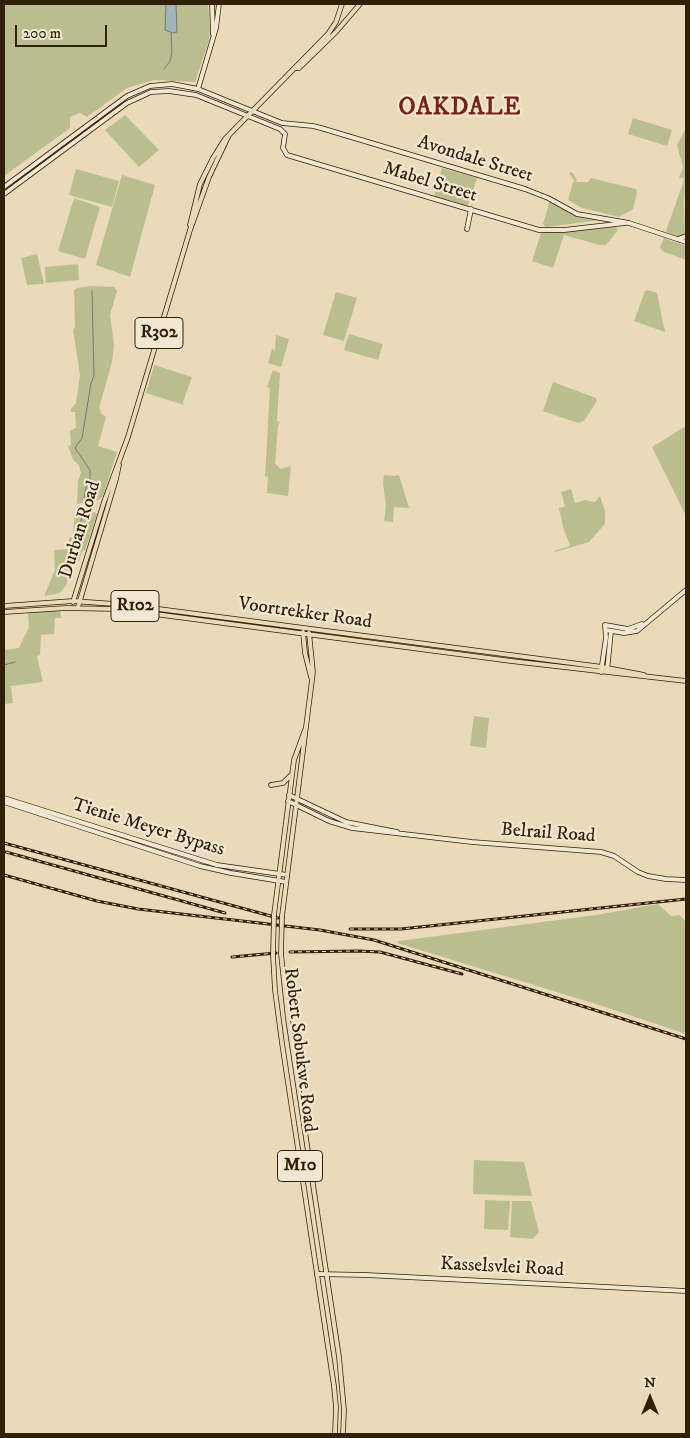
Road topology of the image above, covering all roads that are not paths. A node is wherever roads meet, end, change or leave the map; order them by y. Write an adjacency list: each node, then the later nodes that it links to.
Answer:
1 (212, 4): 7 (street)
2 (219, 4): 7 (street)
3 (342, 4): 5 (main road, Durban Road / R302)
4 (360, 4): 6 (main road, Durban Road / R302)
5 (340, 14): 6 (main road); 8 (main road, Durban Road / R302)
6 (350, 17): 8 (main road, Durban Road / R302)
7 (213, 37): 9 (street)
8 (296, 68): 11 (main road, Durban Road / R302)
9 (198, 89): 10 (street); 11 (street, Avondale Street); 13 (street, Avondale Street)
10 (196, 95): 12 (street); 14 (street)
11 (253, 110): 12 (main road, Durban Road / R302); 16 (street, Avondale Street)
12 (248, 116): 15 (street, Mabel Street); 21 (main road, Durban Road / R302)
13 (4, 187)
14 (4, 194)
15 (471, 209): 16 (street, Mabel Street); 17 (street)
16 (630, 223): 19 (street, Avondale Street)
17 (467, 229)
18 (686, 236): 19 (street)
19 (676, 239): 20 (street, Avondale Street)
20 (686, 242)
21 (119, 462): 23 (main road, Durban Road / R302); 24 (main road, Durban Road / R302)
22 (686, 590): 29 (street)
23 (73, 601): 24 (main road, Voortrekker Road / R102); 25 (main road, Voortrekker Road / R102); 27 (main road, Durban Road / R302)
24 (79, 601): 26 (main road, Durban Road / R302); 30 (main road, Voortrekker Road / R102)
25 (4, 606)
26 (78, 607): 27 (main road, Voortrekker Road / R102); 35 (main road, Voortrekker Road / R102)
27 (72, 608): 28 (main road, Voortrekker Road / R102)
28 (4, 612)
29 (647, 622): 32 (street); 34 (street)
30 (304, 628): 31 (main road, Voortrekker Road / R102); 35 (main road, Robert Sobukwe Road / M10)
31 (309, 628): 36 (main road, Robert Sobukwe Road / M10); 37 (main road, Voortrekker Road / R102)
32 (620, 628): 33 (street); 34 (street)
33 (611, 629): 34 (street); 39 (street); 40 (street)
34 (635, 632)
35 (303, 633): 36 (main road, Voortrekker Road / R102); 41 (main road, Robert Sobukwe Road / M10)
36 (309, 634): 38 (main road, Voortrekker Road / R102); 41 (main road, Robert Sobukwe Road / M10)
37 (506, 655): 38 (main road); 39 (main road, Voortrekker Road / R102)
38 (521, 662): 39 (main road, Voortrekker Road / R102)
39 (602, 670): 40 (main road, R102)
40 (607, 671): 42 (main road, R102)
41 (311, 677): 43 (main road, Robert Sobukwe Road / M10)
42 (686, 682)
43 (305, 730): 44 (main road, Robert Sobukwe Road / M10); 48 (main road, Robert Sobukwe Road / M10)
44 (293, 770): 45 (main road); 46 (main road, Robert Sobukwe Road / M10)
45 (271, 785)
46 (289, 794): 48 (street, Belrail Road); 49 (main road, Robert Sobukwe Road / M10)
47 (4, 798): 53 (street, Tienie Meyer Bypass)
48 (296, 798): 51 (main road, Robert Sobukwe Road / M10); 52 (street, Belrail Road)
49 (288, 800): 51 (street, Belrail Road); 53 (main road, Robert Sobukwe Road / M10)
50 (4, 802): 56 (street, Tienie Meyer Bypass)
51 (296, 804): 52 (street, Belrail Road); 54 (main road, Robert Sobukwe Road / M10)
52 (401, 834): 55 (street, Belrail Road)
53 (279, 874): 54 (street, Tienie Meyer Bypass); 56 (main road, Robert Sobukwe Road / M10)
54 (287, 875): 57 (main road, Robert Sobukwe Road / M10)
55 (686, 880)
56 (278, 881): 57 (street, Tienie Meyer Bypass); 59 (main road, Robert Sobukwe Road / M10, bridge)
57 (286, 882): 58 (main road, Robert Sobukwe Road / M10, bridge)
58 (326, 1273): 59 (street, Kasselsvlei Road); 60 (street, Kasselsvlei Road); 62 (main road, Robert Sobukwe Road / M10)
59 (317, 1274): 61 (main road, Robert Sobukwe Road / M10)
60 (686, 1292)
61 (335, 1434)
62 (343, 1434)

